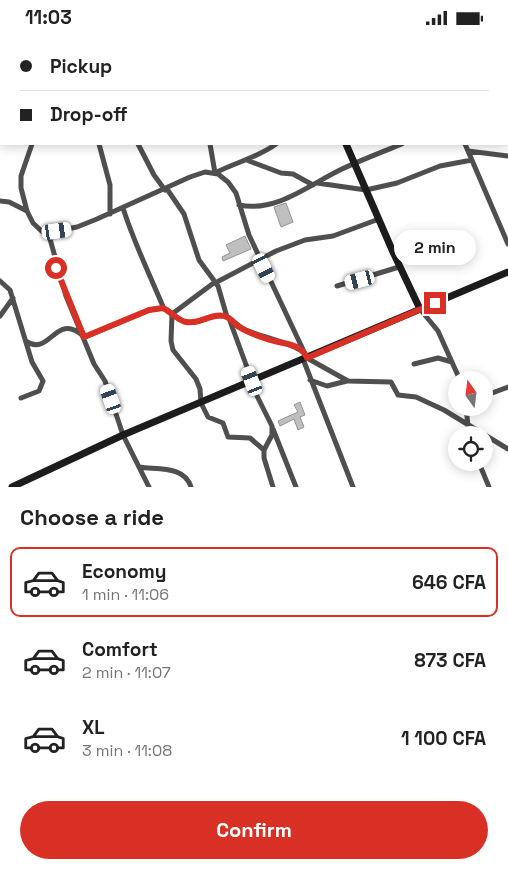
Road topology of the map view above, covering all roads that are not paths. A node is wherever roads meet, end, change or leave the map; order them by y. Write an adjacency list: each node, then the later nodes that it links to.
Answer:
1 (32, 145): 21 (street)
2 (99, 145): 22 (street)
3 (139, 145): 16 (street)
4 (210, 145): 14 (street)
5 (274, 145): 11 (street)
6 (346, 145): 13 (street)
7 (400, 145): 13 (street)
8 (465, 145): 9 (street)
9 (468, 151): 10 (street); 12 (street)
10 (508, 156)
11 (244, 160): 14 (street); 15 (street)
12 (472, 160): 17 (street); 25 (street)
13 (354, 164): 15 (street); 17 (street)
14 (215, 173): 16 (street); 19 (street)
15 (314, 184): 17 (street); 19 (street)
16 (166, 189): 20 (street); 32 (street)
17 (366, 190): 23 (street)
18 (0, 201): 21 (street)
19 (239, 205): 28 (street)
20 (123, 208): 22 (street); 35 (street)
21 (27, 211): 26 (street)
22 (110, 214): 26 (street)
23 (379, 219): 28 (street); 29 (street)
24 (508, 228): 25 (street)
25 (502, 231): 27 (street)
26 (50, 239): 40 (street)
27 (508, 244)
28 (260, 258): 32 (street); 42 (street)
29 (400, 267): 33 (street); 36 (street)
30 (508, 272): 36 (street)
31 (0, 281): 34 (street)
32 (215, 282): 37 (street); 39 (street)
33 (337, 286)
34 (14, 298): 38 (street); 41 (street)
35 (164, 309): 37 (street); 40 (street)
36 (420, 309): 42 (street); 43 (street)
37 (172, 313): 39 (street); 52 (street)
38 (0, 316)
39 (228, 318): 42 (street); 47 (street)
40 (84, 337): 41 (street); 56 (street)
41 (25, 341): 51 (street)
42 (305, 357): 46 (street); 47 (street); 48 (street)
43 (452, 362): 44 (street); 45 (street)
44 (414, 364)
45 (456, 371)
46 (309, 379): 48 (street); 66 (street)
47 (251, 381): 52 (street); 54 (street)
48 (348, 381): 55 (street)
49 (508, 387): 50 (street)
50 (493, 393)
51 (21, 398)
52 (201, 403): 56 (street); 58 (street)
53 (467, 416): 55 (street)
54 (272, 425): 58 (street); 65 (street)
55 (468, 425): 57 (street)
56 (124, 435): 59 (street); 61 (street)
57 (508, 449)
58 (264, 450): 64 (street)
59 (139, 467): 62 (street); 63 (street)
60 (482, 471): 67 (street)
61 (12, 487)
62 (150, 487)
63 (191, 487)
64 (273, 487)
65 (296, 487)
66 (353, 487)
67 (489, 487)

